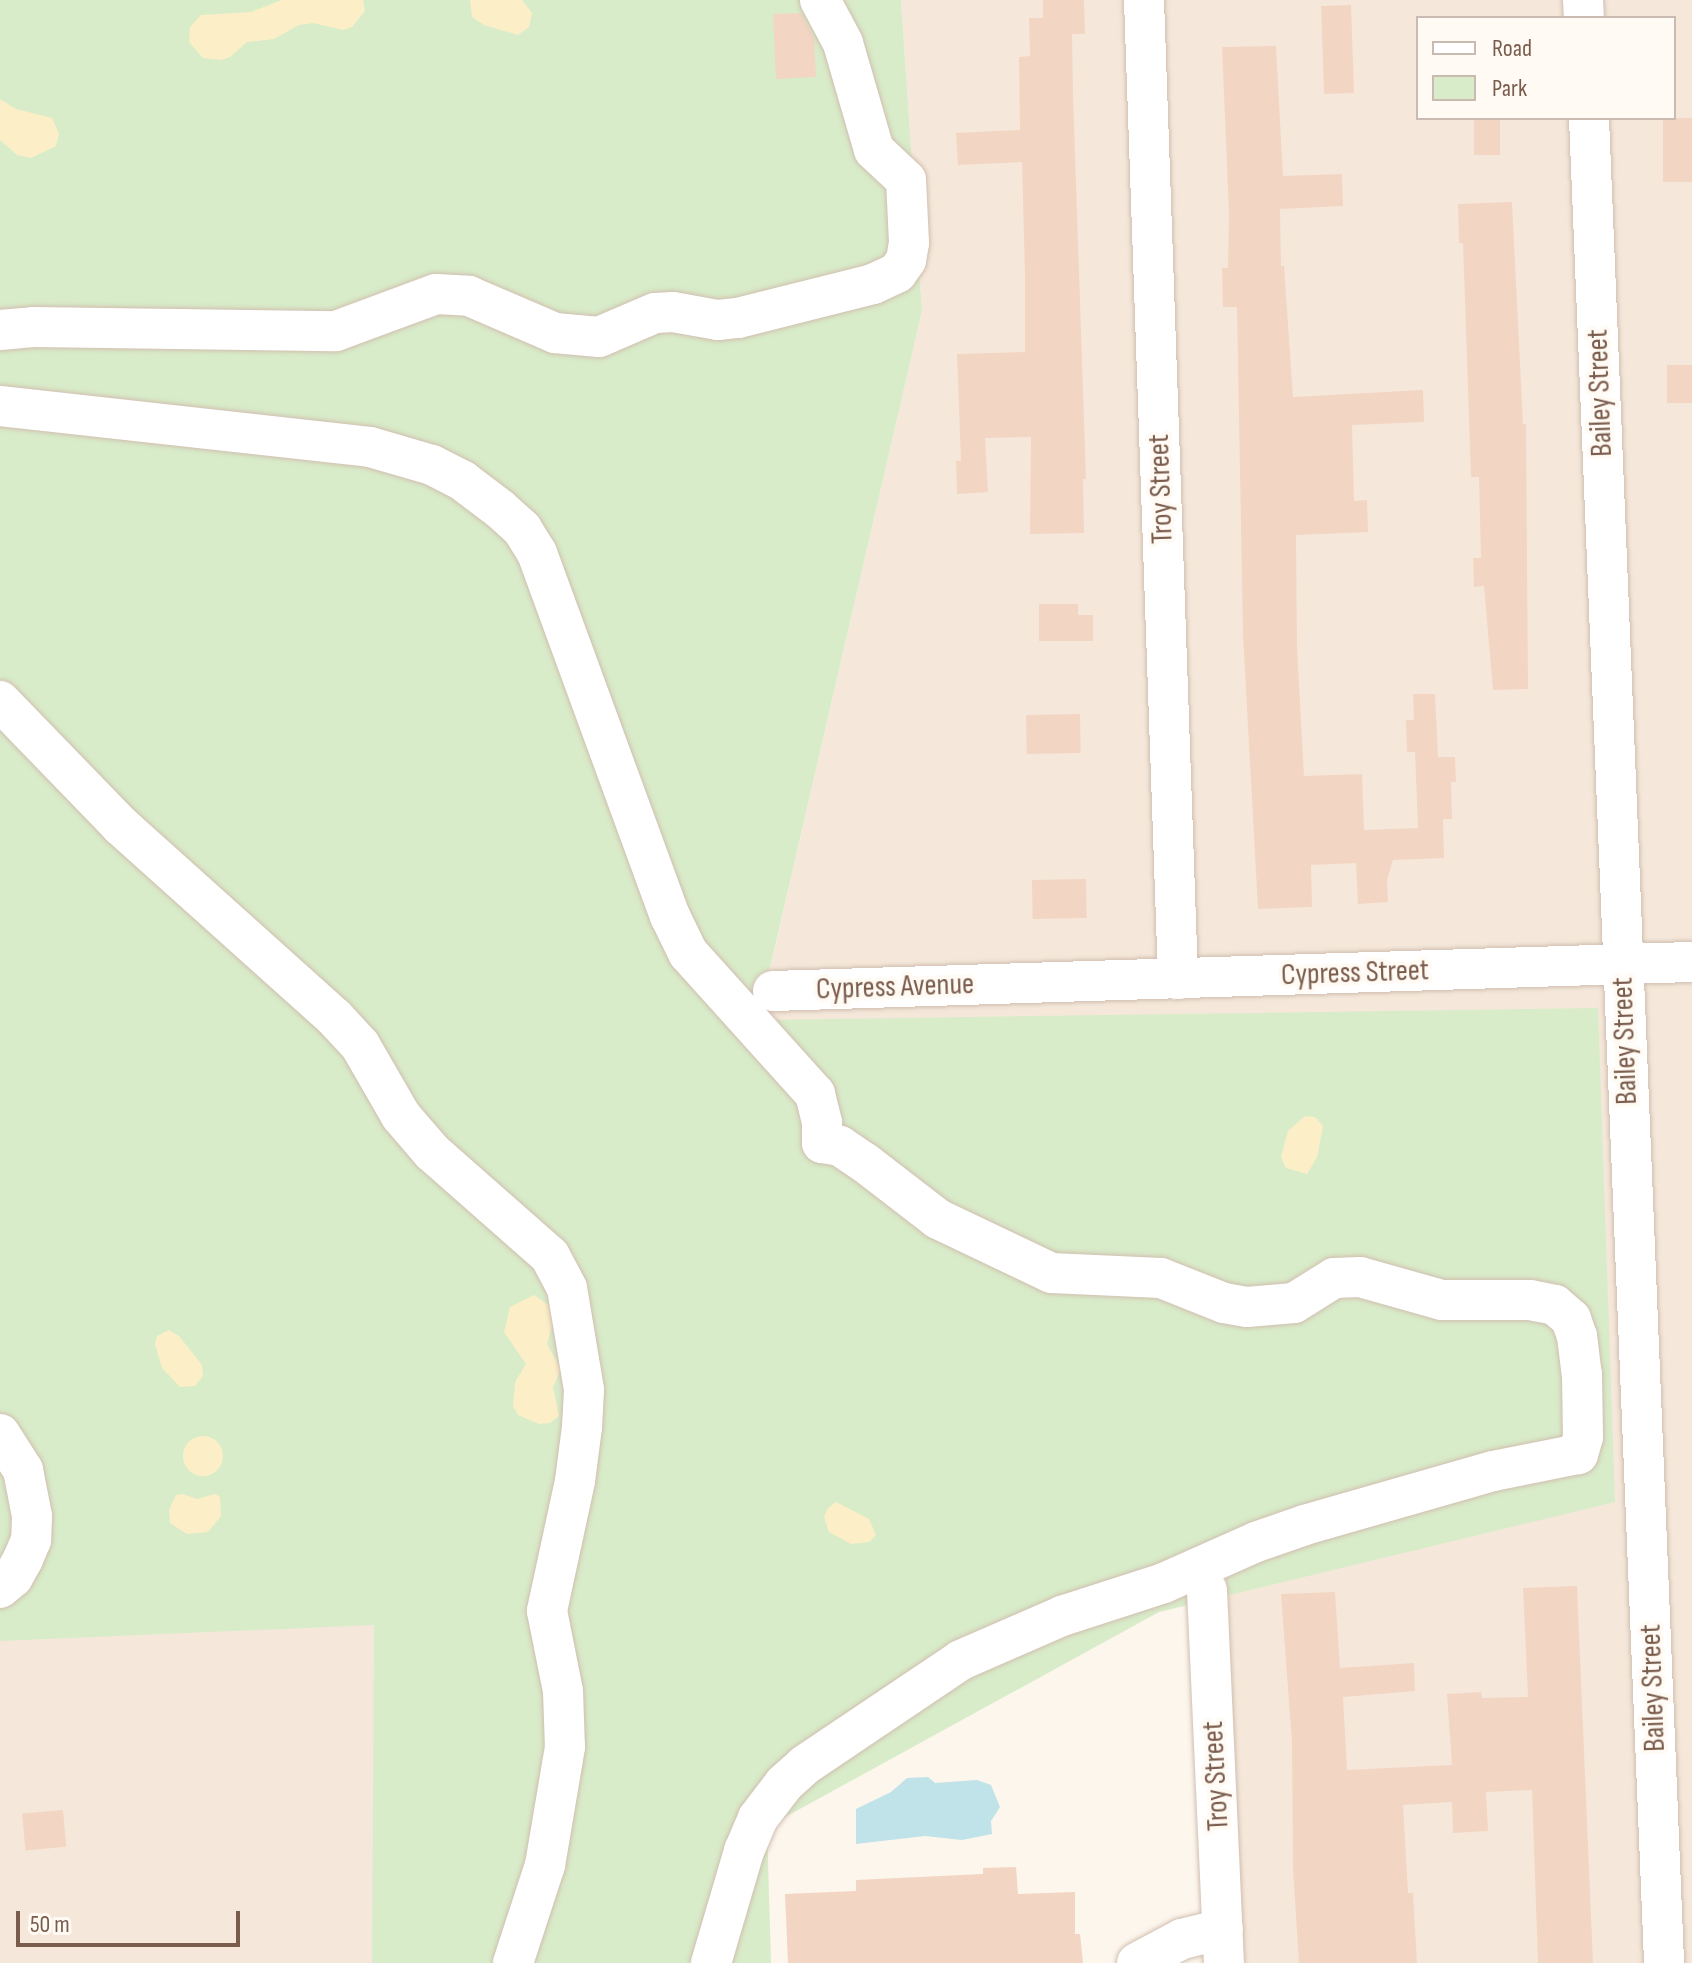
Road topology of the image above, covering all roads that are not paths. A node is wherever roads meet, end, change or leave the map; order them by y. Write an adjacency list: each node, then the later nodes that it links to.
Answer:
1 (820, 0): 4 (street)
2 (1144, 0): 9 (street, Troy Street)
3 (1589, 120): 8 (street, Bailey Street)
4 (0, 330)
5 (0, 406): 17 (street)
6 (0, 701): 16 (street)
7 (1692, 962): 8 (street, Cypress Street)
8 (1622, 965): 9 (street, Cypress Street); 19 (street, Bailey Street)
9 (1178, 979): 10 (street, Cypress Street)
10 (1017, 984): 11 (street, Cypress Avenue)
11 (773, 991)
12 (0, 1434): 13 (street)
13 (0, 1588)
14 (1207, 1590): 15 (street, Troy Street)
15 (1223, 1946): 18 (street)
16 (513, 1963)
17 (711, 1963)
18 (1137, 1963)
19 (1664, 1963)

